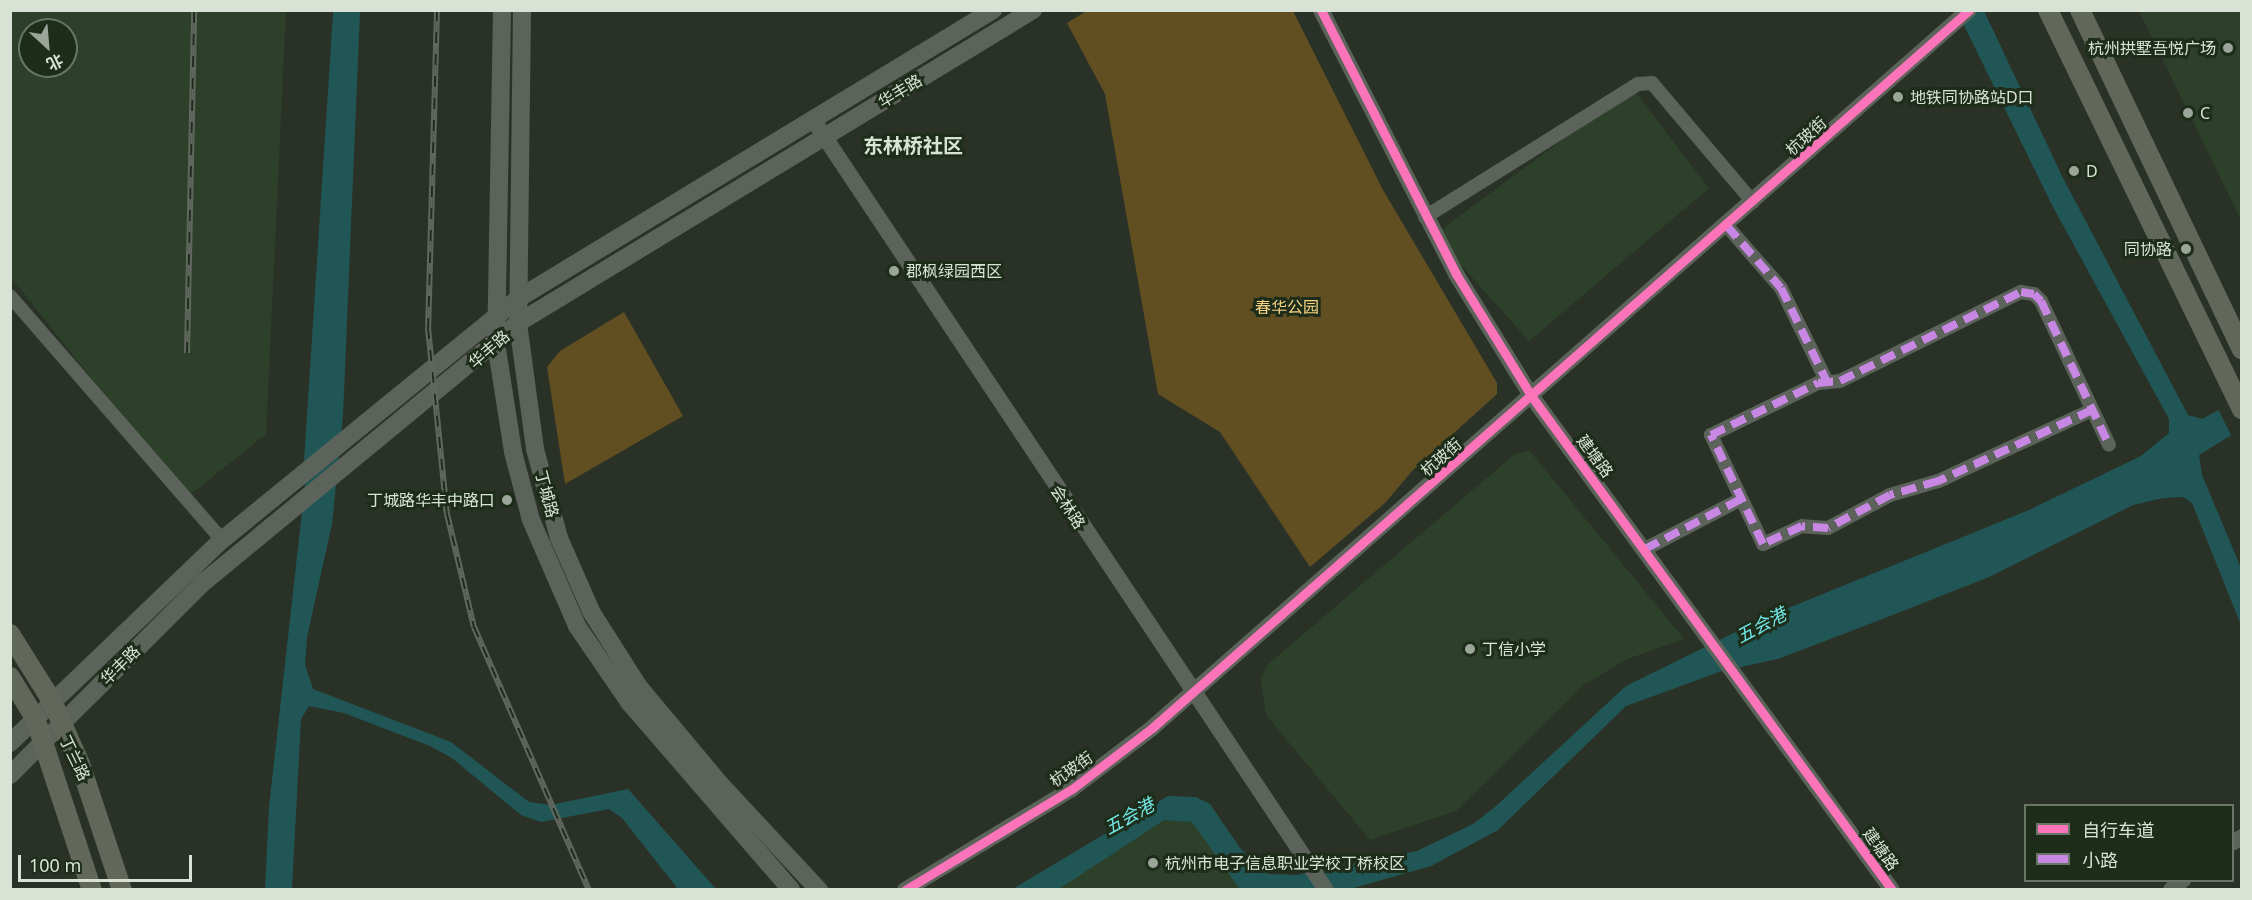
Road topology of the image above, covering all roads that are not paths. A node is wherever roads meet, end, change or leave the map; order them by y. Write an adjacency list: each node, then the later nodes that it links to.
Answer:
1 (502, 10): 16 (main road, 丁城路)
2 (522, 10): 15 (main road, 丁城路)
3 (993, 10): 9 (main road, 华丰路)
4 (1033, 10): 10 (main road, 华丰路)
5 (1321, 10): 12 (street, 建塘路)
6 (1969, 10): 11 (street, 杭玻街)
7 (2048, 10): 22 (main road)
8 (2080, 10): 19 (main road)
9 (814, 121): 10 (street, 会林路); 15 (main road, 华丰路)
10 (825, 137): 17 (main road, 华丰路); 30 (street, 会林路)
11 (1753, 202): 12 (street); 13 (street, 杭玻街)
12 (1425, 217): 21 (street, 建塘路)
13 (1727, 226): 20 (street); 21 (street, 杭玻街)
14 (10, 296): 26 (street)
15 (519, 298): 16 (main road, 华丰路); 17 (main road, 丁城路)
16 (497, 316): 18 (main road, 丁城路); 26 (main road, 华丰路)
17 (518, 323): 18 (main road, 华丰路); 40 (main road, 丁城路)
18 (496, 343): 33 (main road, 华丰路); 39 (main road, 丁城路)
19 (2241, 349)
20 (1827, 382): 23 (street); 25 (street)
21 (1532, 397): 27 (street, 建塘路); 30 (street, 杭玻街)
22 (2237, 400)
23 (2092, 410): 24 (street); 25 (street)
24 (2109, 445)
25 (1741, 499): 27 (street)
26 (222, 540): 31 (main road, 华丰路)
27 (1645, 549): 43 (street, 建塘路)
28 (10, 634): 31 (main road, 丁兰路)
29 (10, 677): 32 (main road, 丁兰路)
30 (1192, 694): 41 (street, 杭玻街); 42 (street, 会林路)
31 (52, 701): 32 (main road, 华丰路); 33 (main road, 丁兰路)
32 (35, 718): 34 (main road, 华丰路); 35 (main road, 丁兰路)
33 (59, 725): 35 (main road, 华丰路); 38 (main road, 丁兰路)
34 (10, 743)
35 (42, 743): 36 (main road, 华丰路); 37 (main road, 丁兰路)
36 (10, 775)
37 (92, 890)
38 (122, 890)
39 (791, 890)
40 (819, 890)
41 (905, 890)
42 (1326, 890)
43 (1892, 890)

